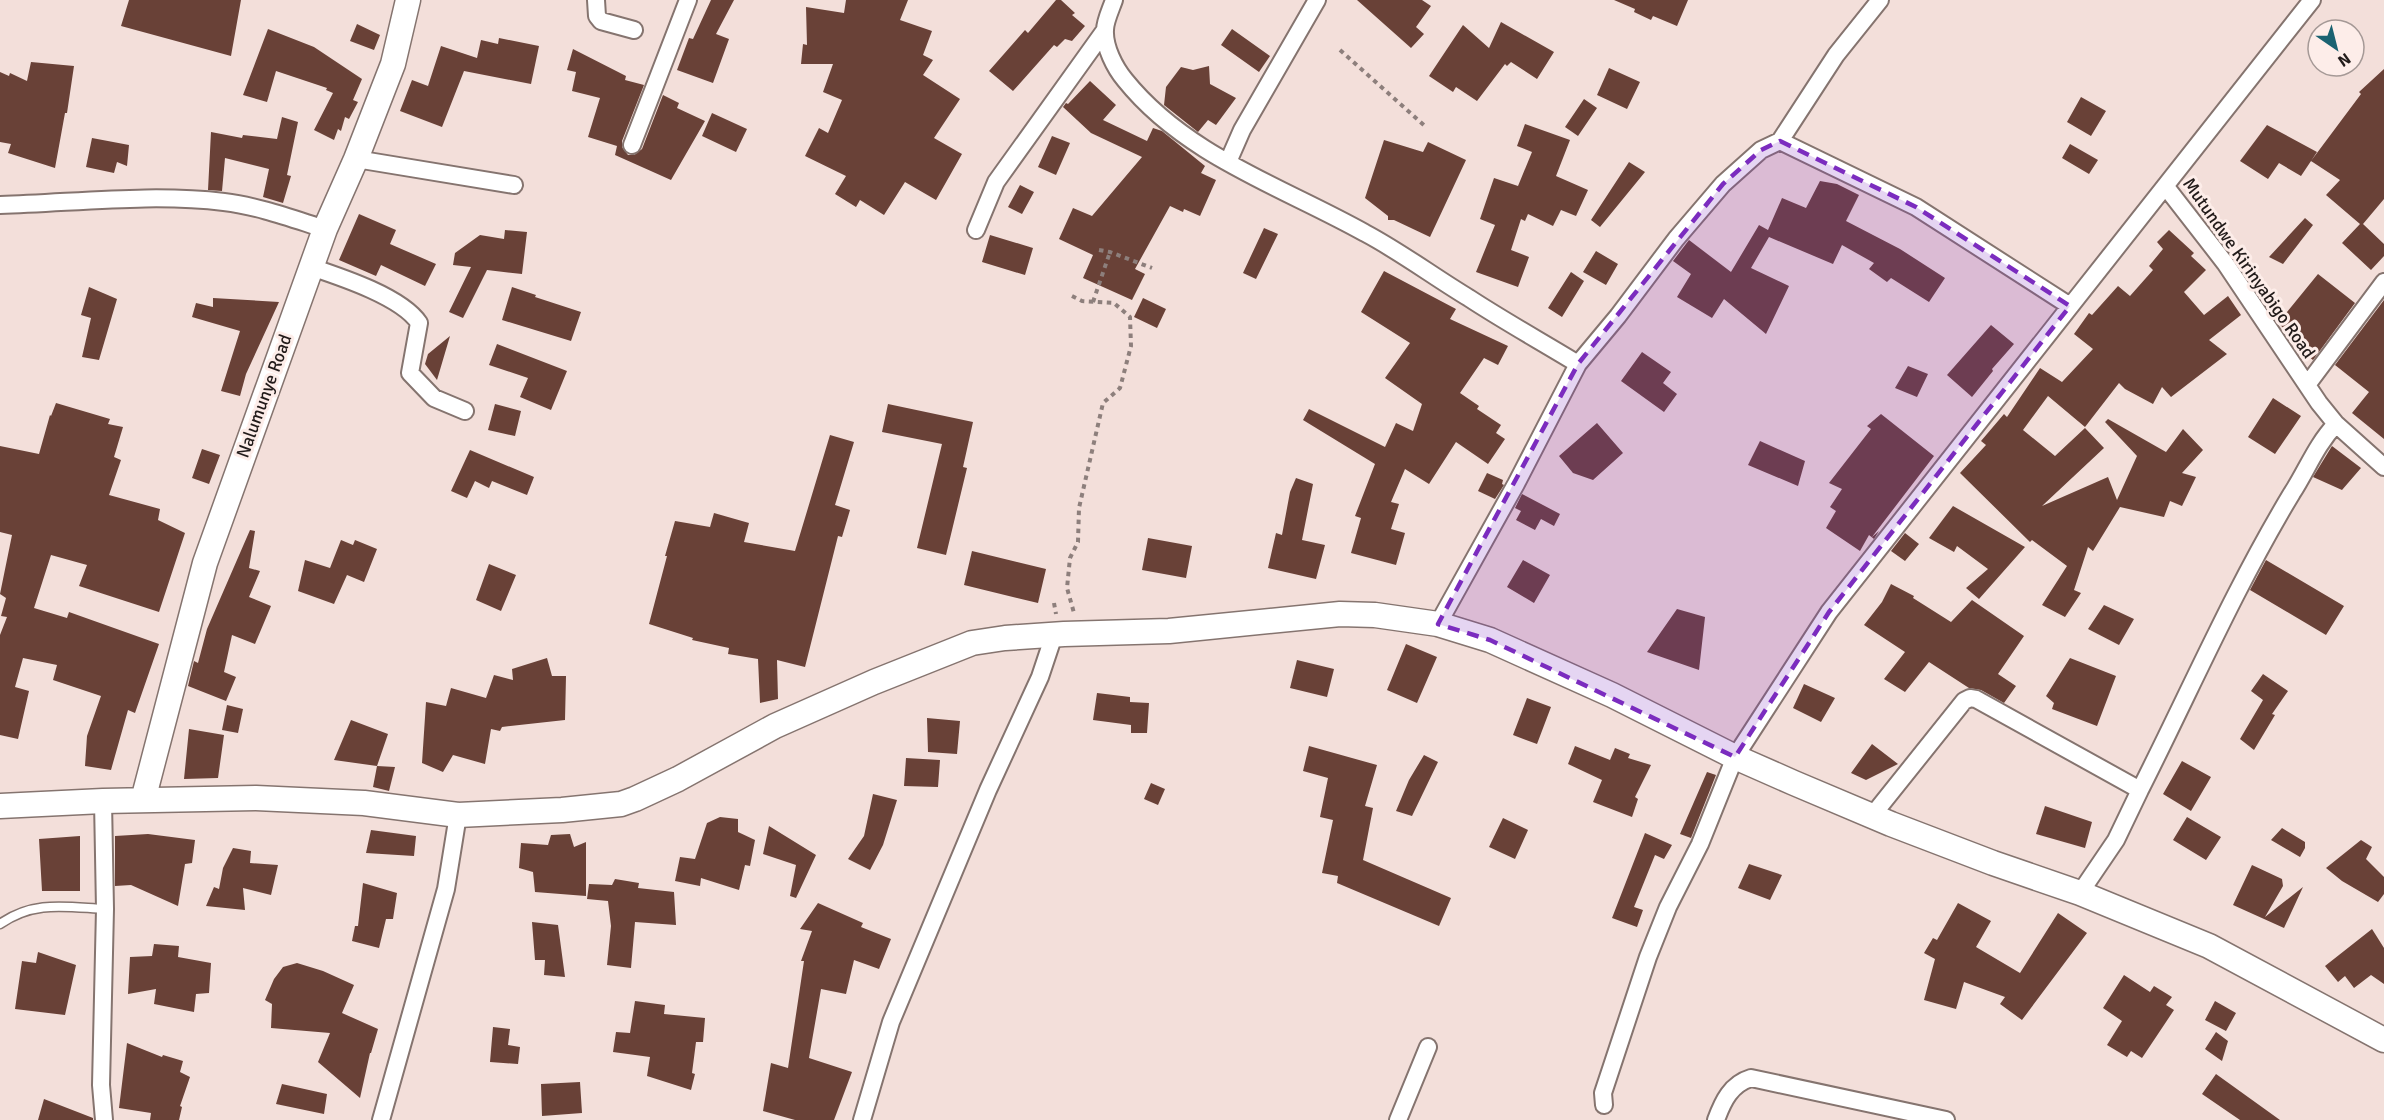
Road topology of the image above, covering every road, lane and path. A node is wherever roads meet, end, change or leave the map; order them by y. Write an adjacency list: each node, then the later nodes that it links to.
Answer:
1 (408, 0): 14 (street, Nalumunye Road)
2 (596, 0): 8 (street)
3 (688, 0): 13 (street)
4 (1114, 0): 9 (street)
5 (1317, 0): 15 (street)
6 (1880, 0): 12 (street)
7 (2312, 0): 17 (street, Mutundwe Kirinyabigo Road)
8 (634, 30)
9 (1105, 30): 15 (street); 20 (street)
10 (1340, 50): 11 (path)
11 (1427, 128)
12 (1780, 141): 28 (street); 29 (street)
13 (632, 145)
14 (356, 159): 16 (street); 19 (street, Nalumunye Road)
15 (1228, 162): 29 (street)
16 (514, 185)
17 (2166, 187): 28 (street); 30 (street, Mutundwe Kirinyabigo Road)
18 (0, 205): 19 (street)
19 (325, 229): 23 (street, Nalumunye Road)
20 (976, 230)
21 (1099, 250): 22 (path)
22 (1110, 252): 24 (path); 27 (path)
23 (311, 267): 31 (street); 38 (street, Nalumunye Road)
24 (1152, 268)
25 (2384, 282): 30 (street)
26 (1072, 296): 27 (path)
27 (1094, 302): 35 (path)
28 (2070, 306): 36 (street)
29 (1578, 364): 34 (street)
30 (2307, 385): 32 (street, Mutundwe Kirinyabigo Road)
31 (465, 411)
32 (2336, 424): 33 (street, Mutundwe Kirinyabigo Road); 37 (street)
33 (2384, 466)
34 (1438, 624): 35 (street); 36 (street)
35 (1063, 635): 41 (street); 51 (street)
36 (1735, 757): 42 (street); 48 (street)
37 (2140, 790): 42 (street); 43 (street)
38 (143, 800): 39 (street); 41 (street)
39 (103, 801): 40 (street); 44 (street)
40 (0, 806)
41 (458, 815): 50 (street)
42 (1872, 816): 43 (street)
43 (2080, 893): 46 (street)
44 (105, 909): 45 (lane); 49 (street)
45 (0, 924)
46 (2384, 1040)
47 (1428, 1047): 52 (street)
48 (1604, 1105)
49 (104, 1120)
50 (381, 1120)
51 (862, 1120)
52 (1398, 1120)
53 (1716, 1120): 54 (street)
54 (1942, 1120)

